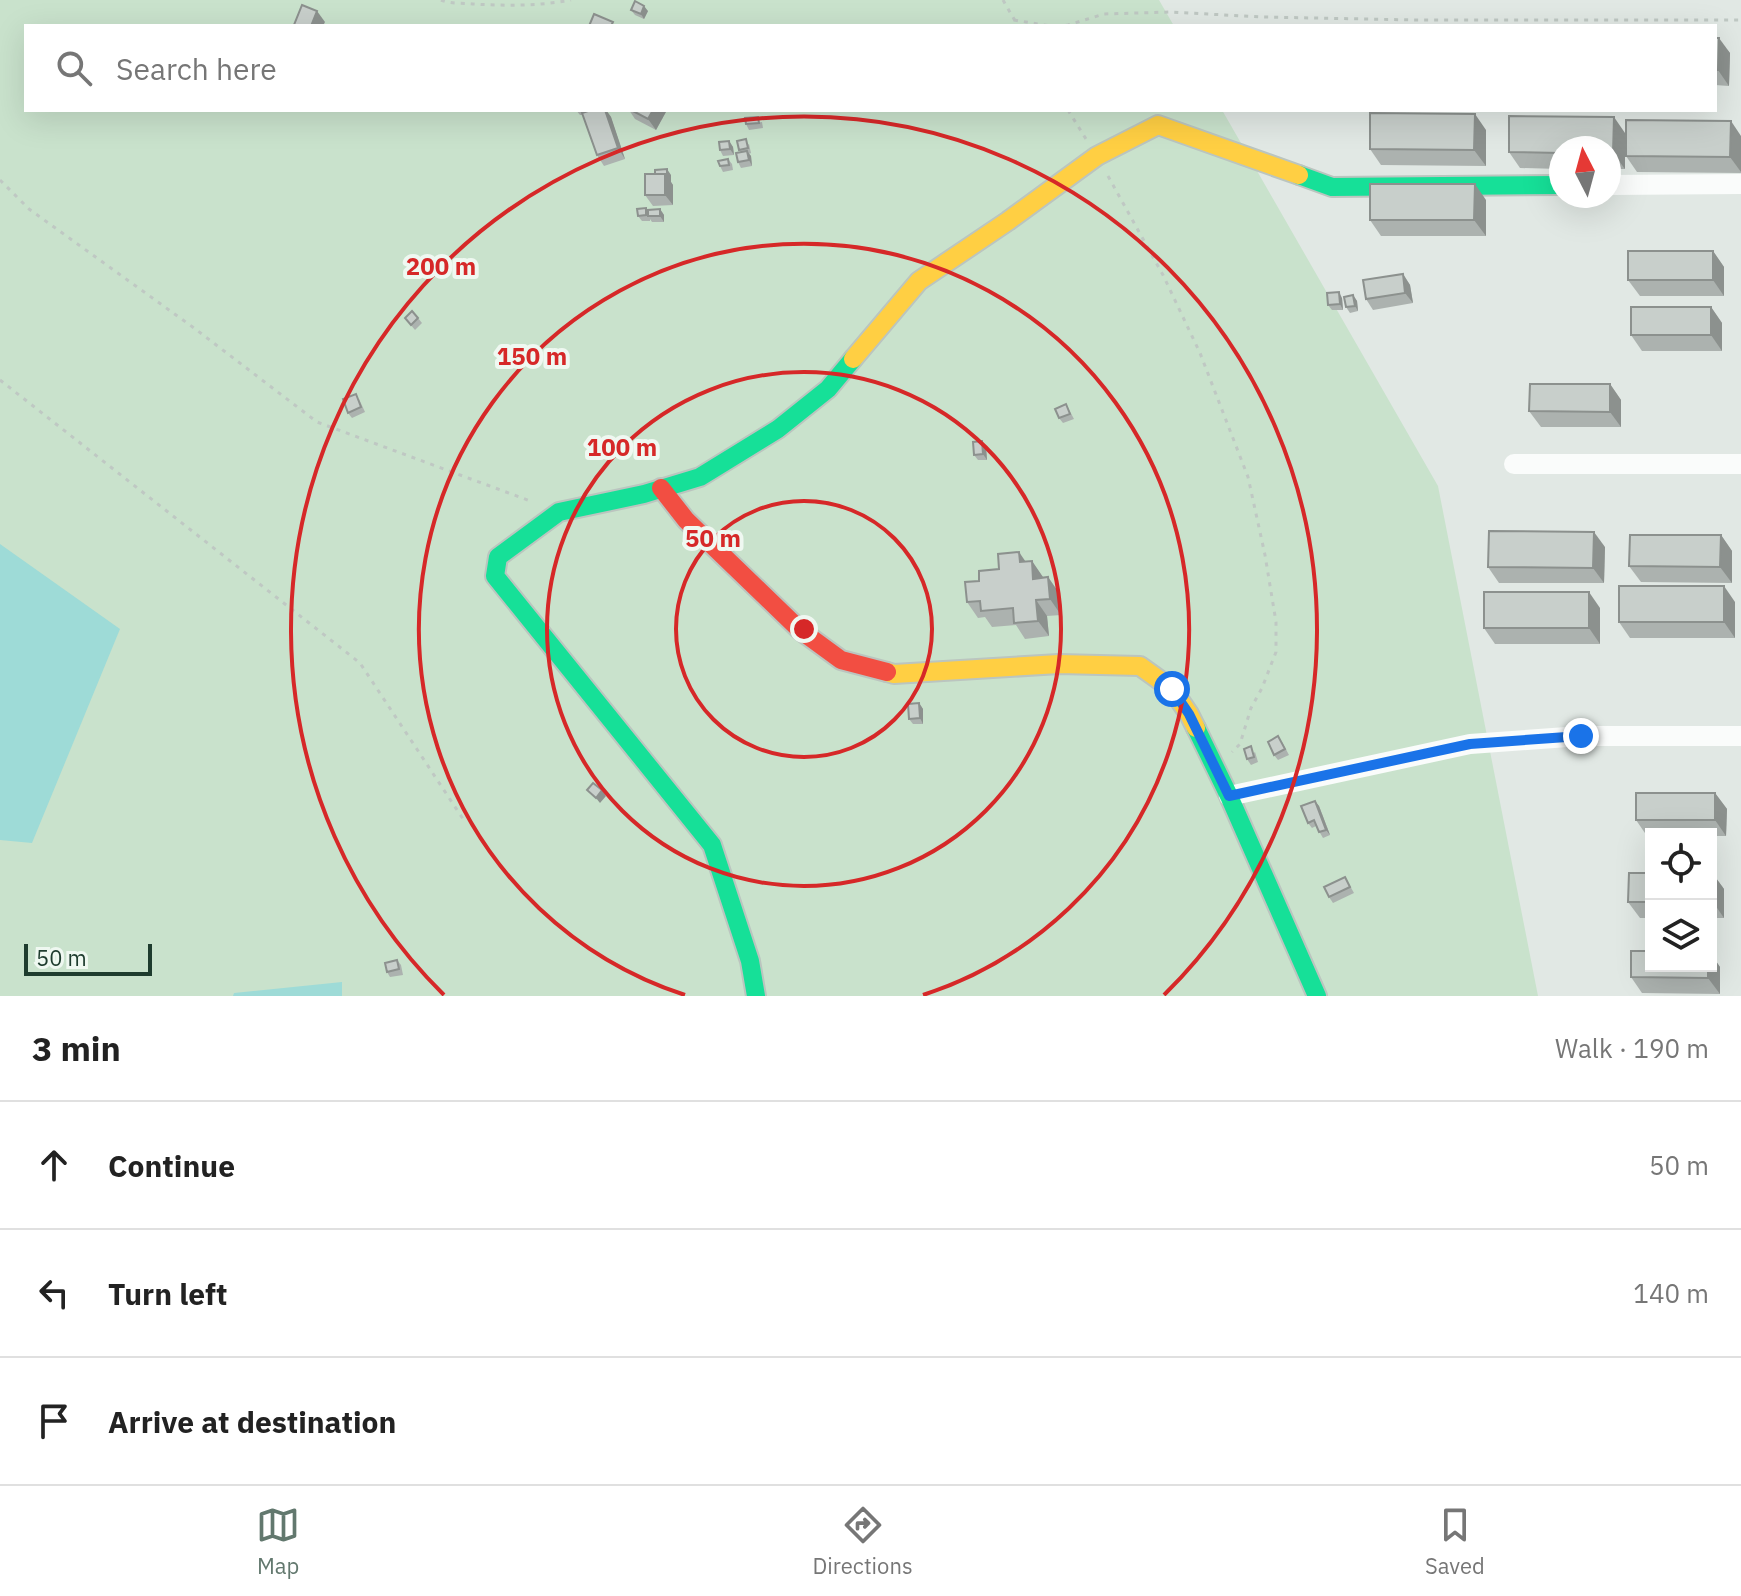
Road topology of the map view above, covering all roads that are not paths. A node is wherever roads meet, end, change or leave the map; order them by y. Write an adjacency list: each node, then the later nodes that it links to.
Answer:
1 (1741, 184): 3 (street)
2 (1549, 185): 6 (street)
3 (1621, 185)
4 (1514, 464): 5 (street)
5 (1741, 464)
6 (661, 488): 8 (street); 9 (street)
7 (1741, 736): 8 (street)
8 (1229, 796): 10 (street)
9 (756, 996)
10 (1317, 996)

